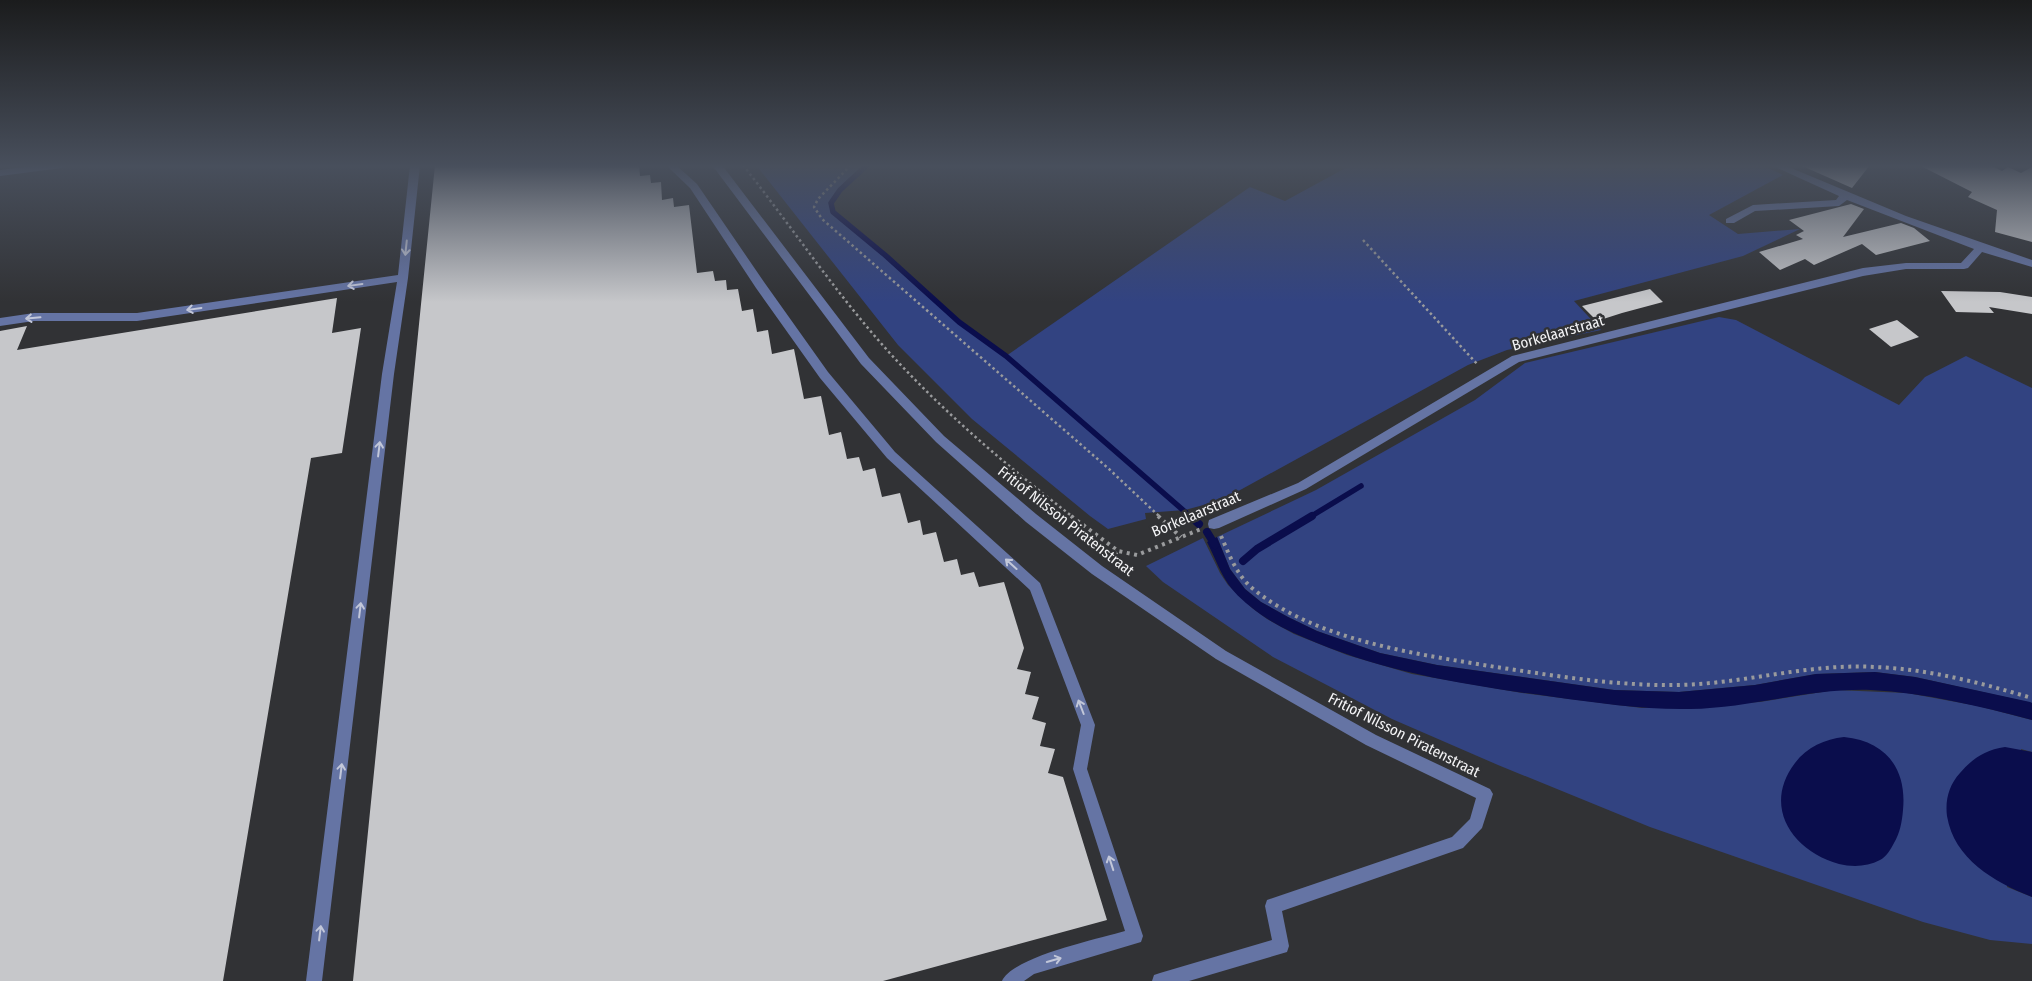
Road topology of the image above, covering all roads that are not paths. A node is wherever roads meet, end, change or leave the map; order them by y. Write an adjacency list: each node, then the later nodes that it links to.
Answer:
1 (410, 211): 9 (street, one-way to 9)
2 (711, 211): 13 (street, one-way to 2)
3 (752, 211): 14 (street, Fritiof Nilsson Piratenstraat)
4 (1748, 211): 6 (street)
5 (1886, 211): 7 (street)
6 (1730, 221)
7 (1980, 248): 8 (street); 11 (street, Borkelaarstraat)
8 (2032, 264)
9 (403, 278): 10 (street, one-way to 10); 12 (street, one-way to 9)
10 (0, 322)
11 (1214, 524)
12 (314, 981)
13 (1010, 981)
14 (1160, 981)

